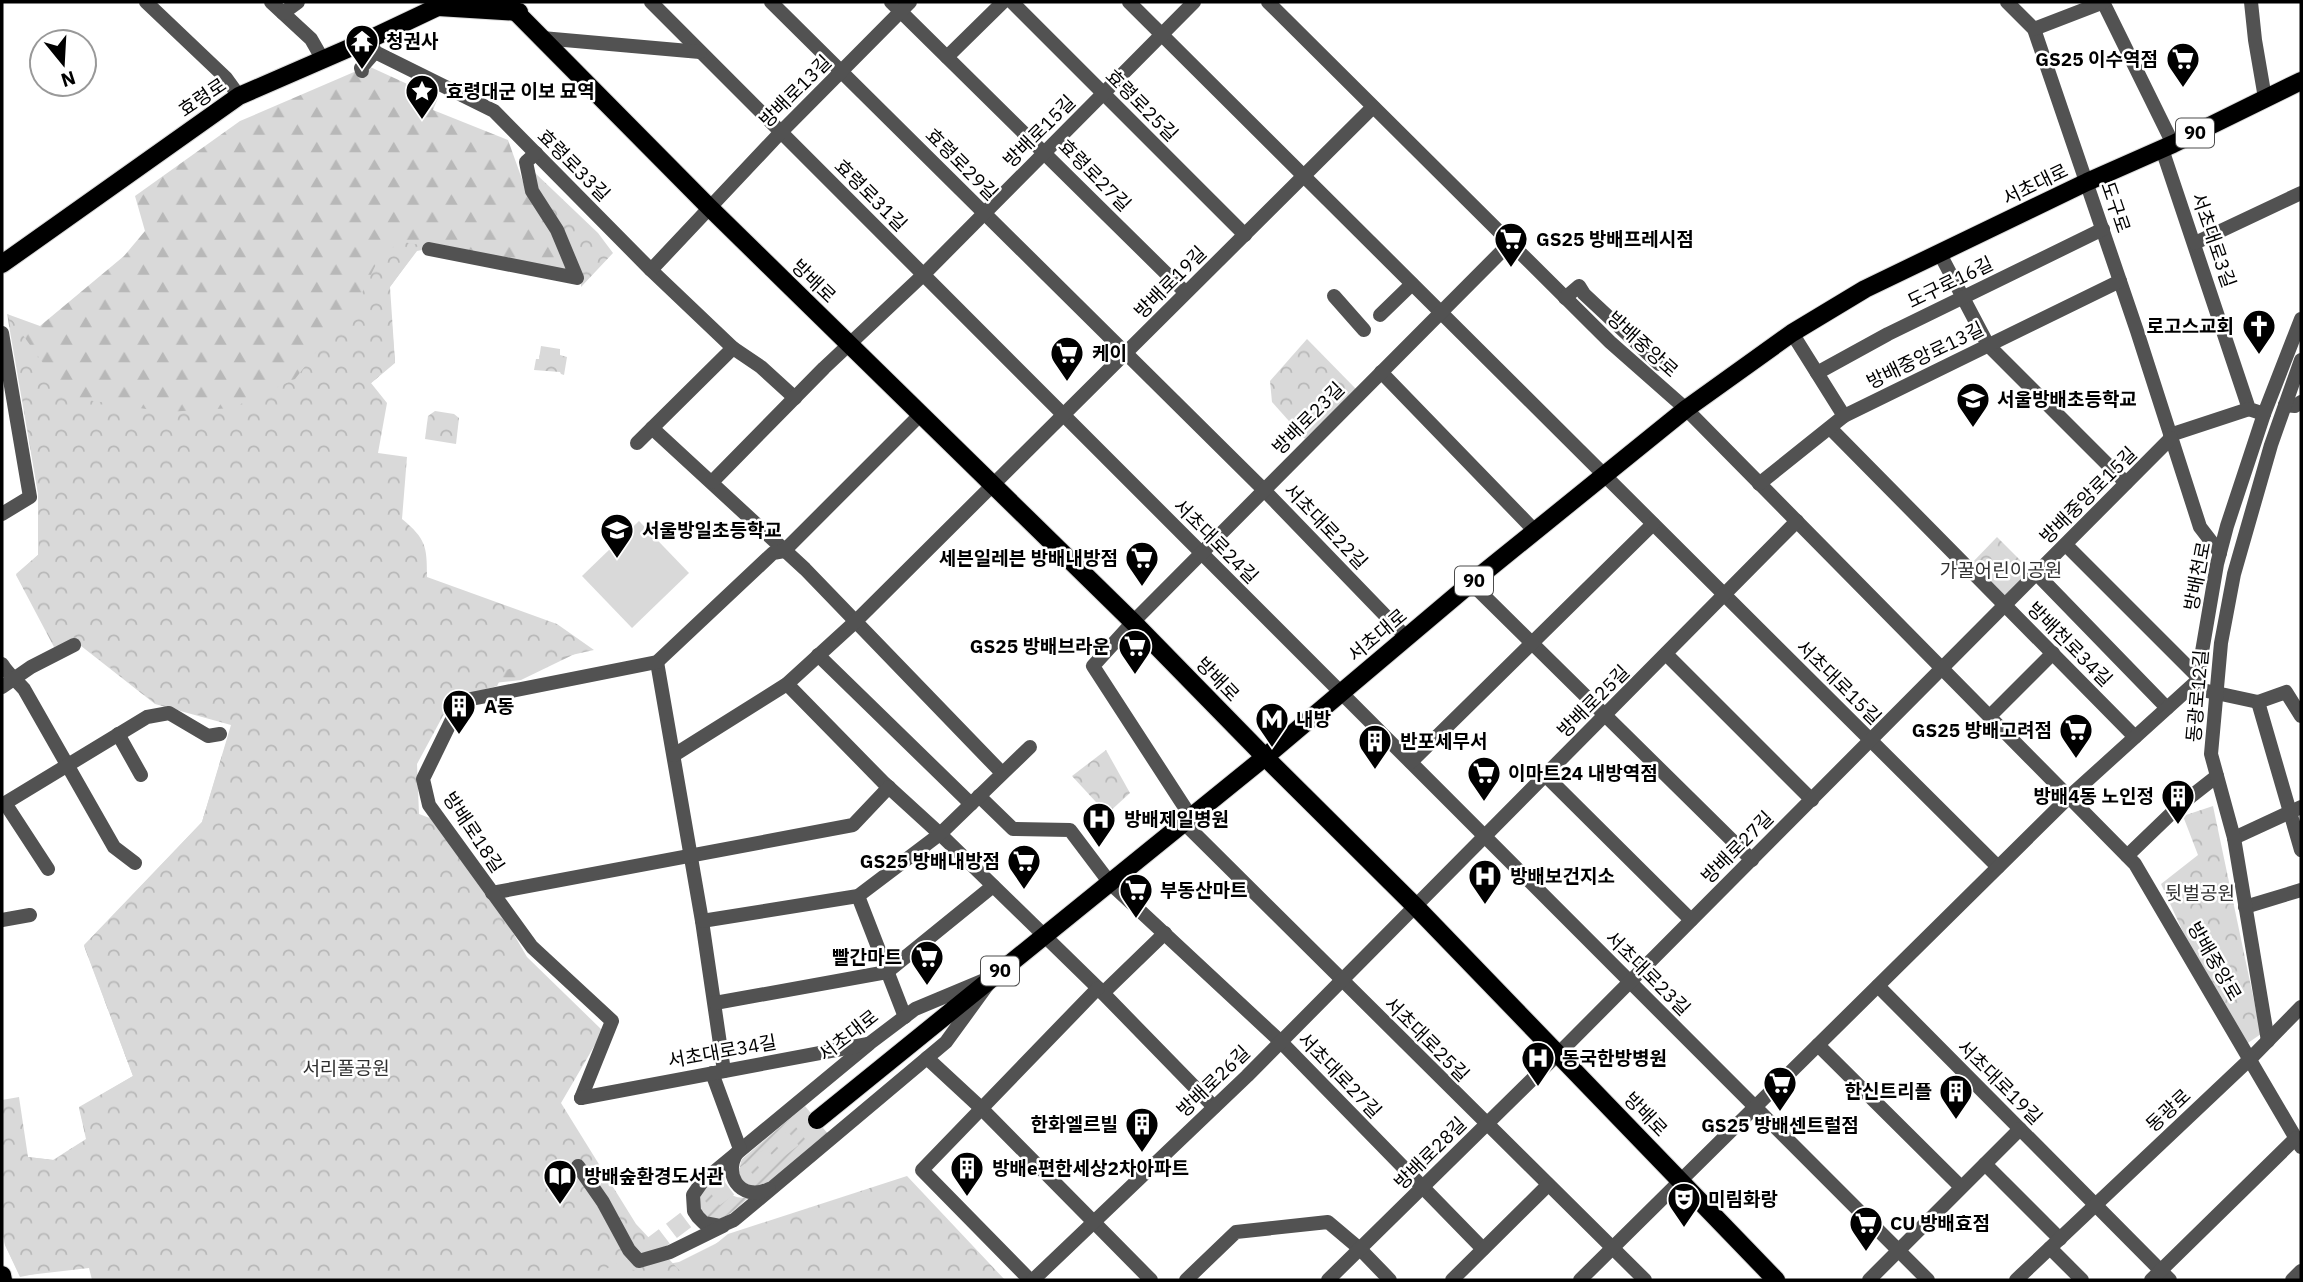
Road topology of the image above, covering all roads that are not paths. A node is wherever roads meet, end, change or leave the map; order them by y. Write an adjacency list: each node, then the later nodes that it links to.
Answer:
1 (146, 2): 29 (street)
2 (271, 2): 17 (street)
3 (298, 2): 17 (street)
4 (651, 2): 22 (street, 효령로31길)
5 (771, 2): 26 (street, 효령로29길)
6 (1003, 2): 23 (street)
7 (1012, 2): 28 (street, 효령로25길)
8 (1129, 2): 19 (street, 서초대로15길)
9 (1195, 2): 19 (street, 방배로15길)
10 (1268, 2): 31 (street, 방배중앙로)
11 (2007, 2): 18 (street, 도구로)
12 (2104, 2): 18 (street); 33 (street, 서초대로3길)
13 (2251, 2): 30 (street)
14 (442, 3): 15 (main road); 21 (main road, 효령로)
15 (515, 5): 20 (main road, 방배로)
16 (901, 5): 23 (street, 효령로27길); 26 (street, 방배로13길)
17 (283, 13): 24 (street)
18 (2034, 29): 37 (street, 도구로)
19 (1162, 35): 28 (street, 방배로15길); 36 (street, 서초대로15길)
20 (542, 38): 22 (street); 39 (main road, 방배로)
21 (372, 46): 24 (main road, 효령로); 25 (street); 34 (street, 효령로33길)
22 (700, 52): 32 (street, 효령로31길)
23 (947, 57): 35 (street, 효령로27길)
24 (323, 60): 29 (main road, 효령로)
25 (362, 71)
26 (841, 71): 32 (street, 방배로13길); 40 (street, 효령로29길)
27 (2301, 80): 30 (main road, 서초대로 / 90)
28 (1104, 93): 35 (street, 방배로15길); 42 (street, 효령로25길)
29 (239, 96): 47 (main road, 효령로)
30 (2265, 98): 33 (main road, 서초대로 / 90)
31 (1373, 107): 36 (street, 방배로19길); 43 (street, 방배중앙로)
32 (781, 132): 39 (street, 방배로13길); 49 (street, 효령로31길)
33 (2168, 147): 37 (main road, 서초대로 / 90); 44 (street, 서초대로3길)
34 (536, 153): 45 (street); 48 (street, 효령로33길)
35 (1045, 153): 40 (street, 방배로15길); 52 (street, 효령로27길)
36 (1303, 176): 42 (street, 방배로19길); 51 (street, 서초대로15길)
37 (2087, 182): 41 (street, 도구로); 46 (main road, 서초대로 / 90)
38 (2301, 192): 44 (street)
39 (709, 207): 48 (street); 62 (main road, 방배로)
40 (985, 213): 49 (street, 방배로15길); 65 (street, 효령로29길)
41 (2103, 229): 50 (street, 도구로); 54 (street, 도구로16길)
42 (1245, 235): 52 (street, 방배로19길)
43 (1510, 243): 55 (street, 방배중앙로); 56 (street, 방배로23길)
44 (2195, 243): 75 (street, 서초대로3길)
45 (429, 249)
46 (1940, 254): 54 (street); 61 (main road, 서초대로 / 90)
47 (2, 264)
48 (651, 270): 64 (street, 효령로33길)
49 (923, 275): 62 (street, 방배로15길); 79 (street, 효령로31길)
50 (2120, 281): 63 (street, 방배중앙로13길); 83 (street, 도구로)
51 (1412, 284): 56 (street, 서초대로15길); 57 (street)
52 (1185, 292): 65 (street, 방배로19길)
53 (1334, 296): 59 (street)
54 (1964, 297): 63 (street); 69 (street, 도구로16길)
55 (1566, 298): 67 (street); 74 (street, 방배중앙로)
56 (1440, 313): 68 (street, 방배로23길); 85 (street, 서초대로15길)
57 (1380, 315)
58 (2301, 319): 77 (street, 방배천로)
59 (1364, 330)
60 (2, 333): 73 (street)
61 (1792, 333): 69 (street); 74 (main road, 서초대로 / 90)
62 (850, 345): 70 (street, 방배로15길); 76 (main road, 방배로)
63 (1988, 345): 80 (street, 방배중앙로13길); 88 (street)
64 (733, 348): 70 (street, 효령로33길); 81 (street)
65 (1126, 353): 79 (street, 방배로19길); 90 (street, 서초대로22길)
66 (2301, 360): 72 (street, 동광로12길)
67 (1659, 364)
68 (1381, 372): 90 (street, 방배로23길); 94 (street)
69 (1817, 373): 80 (street)
70 (795, 398): 86 (street, 방배로15길)
71 (2301, 402): 72 (street)
72 (2285, 405): 118 (street, 동광로12길)
73 (16, 406): 78 (street); 91 (street)
74 (1686, 409): 85 (main road, 서초대로 / 90); 87 (street, 방배중앙로)
75 (2249, 409): 77 (street); 83 (street)
76 (921, 414): 89 (main road, 방배로); 96 (street)
77 (2264, 414): 98 (street, 방배천로)
78 (2, 415)
79 (1063, 416): 89 (street, 방배로19길); 97 (street, 서초대로24길)
80 (1844, 416): 82 (street, 방배중앙로13길)
81 (652, 428): 84 (street); 86 (street)
82 (1830, 428): 87 (street, 방배중앙로13길); 102 (street, 방배천로34길)
83 (2171, 436): 88 (street, 방배중앙로15길); 98 (street, 도구로)
84 (637, 443)
85 (1604, 476): 93 (street, 서초대로15길); 94 (main road, 서초대로 / 90)
86 (712, 482): 96 (street)
87 (1759, 484): 92 (street, 방배중앙로)
88 (2126, 484): 95 (street, 방배중앙로15길)
89 (994, 485): 103 (street, 방배로19길); 104 (main road, 방배로)
90 (1264, 490): 97 (street, 방배로23길); 105 (street, 서초대로22길)
91 (2, 514)
92 (1797, 522): 101 (street, 방배로25길); 113 (street, 방배중앙로)
93 (1653, 524): 101 (street, 서초대로15길); 106 (street)
94 (1535, 531): 100 (main road, 서초대로 / 90)
95 (2066, 545): 99 (street, 방배중앙로15길); 114 (street)
96 (784, 551): 103 (street); 111 (street)
97 (1201, 553): 104 (street, 방배로23길); 119 (street, 서초대로24길)
98 (2220, 553): 114 (street, 방배천로)
99 (2036, 574): 102 (street, 방배중앙로15길); 121 (street)
100 (1471, 583): 105 (main road, 서초대로 / 90); 106 (street)
101 (1725, 595): 109 (street, 방배로25길); 128 (street, 서초대로15길)
102 (2005, 606): 108 (street, 방배천로34길); 113 (street, 방배중앙로15길)
103 (855, 622): 110 (street, 방배로19길); 134 (street)
104 (1133, 622): 131 (main road, 방배로); 144 (street, 방배로23길)
105 (1407, 638): 119 (main road, 서초대로 / 90)
106 (1533, 643): 122 (street); 132 (street)
107 (74, 645): 115 (street)
108 (2053, 653): 123 (street); 127 (street, 방배천로34길)
109 (1666, 654): 122 (street, 방배로25길); 141 (street)
110 (818, 655): 116 (street, 방배로19길); 140 (street)
111 (657, 662): 130 (street); 158 (street, 방배로18길)
112 (2, 664): 115 (street)
113 (1943, 669): 123 (street, 방배중앙로); 128 (street, 방배로27길)
114 (2194, 682): 118 (street); 121 (street)
115 (20, 684): 117 (street); 133 (street)
116 (787, 684): 130 (street, 방배로19길); 138 (street)
117 (2, 687)
118 (2215, 693): 120 (street); 137 (street, 동광로12길)
119 (1341, 694): 131 (main road, 서초대로 / 90); 132 (street, 서초대로23길)
120 (2258, 702): 124 (street); 143 (street)
121 (2168, 708): 127 (street)
122 (1606, 715): 136 (street, 방배로25길); 151 (street)
123 (1990, 716): 139 (street, 방배중앙로)
124 (2301, 716)
125 (118, 734): 126 (street); 133 (street); 135 (street)
126 (220, 734)
127 (2136, 737): 139 (street)
128 (1871, 741): 141 (street, 방배로27길); 153 (street, 서초대로15길)
129 (1030, 747): 134 (street)
130 (674, 755): 149 (street)
131 (1265, 757): 144 (main road, 서초대로 / 90); 160 (main road, 방배로)
132 (1411, 762): 146 (street, 서초대로23길)
133 (67, 765): 142 (street); 152 (street)
134 (1002, 774): 140 (street)
135 (141, 775)
136 (1546, 776): 146 (street, 방배로25길); 164 (street)
137 (2217, 776): 147 (street, 동광로12길); 150 (street)
138 (889, 787): 145 (street); 149 (street)
139 (2070, 796): 150 (street, 방배중앙로); 153 (street)
140 (975, 800): 145 (street); 155 (street, 서초대로27길)
141 (1812, 800): 151 (street, 방배로27길)
142 (3, 804): 154 (street)
143 (2295, 810): 147 (street); 148 (street)
144 (1187, 820): 155 (main road, 서초대로 / 90); 170 (street, 서초대로25길)
145 (940, 834): 156 (street); 159 (street)
146 (1486, 837): 160 (street, 방배로25길); 171 (street, 서초대로23길)
147 (2234, 838): 161 (street, 동광로12길)
148 (2301, 850)
149 (691, 856): 158 (street); 165 (street)
150 (2127, 856): 183 (street, 방배중앙로)
151 (1752, 860): 164 (street, 방배로27길)
152 (135, 863)
153 (1998, 867): 172 (street)
154 (48, 869)
155 (1110, 883): 166 (street, 서초대로27길); 167 (main road, 서초대로 / 90)
156 (993, 886): 167 (street); 168 (street)
157 (2301, 890): 161 (street)
158 (492, 893): 185 (street, 방배로18길)
159 (858, 896): 165 (street); 168 (street)
160 (1415, 906): 170 (street, 방배로26길); 181 (main road, 방배로)
161 (2245, 907): 177 (street, 동광로12길)
162 (30, 915): 163 (street)
163 (2, 920)
164 (1691, 920): 171 (street, 방배로27길)
165 (702, 921): 174 (street)
166 (1165, 933): 173 (street); 178 (street, 서초대로27길)
167 (1044, 936): 169 (main road, 서초대로 / 90); 173 (street)
168 (887, 972): 174 (street); 176 (street)
169 (994, 976): 176 (street, 서초대로); 182 (street, 서초대로); 189 (main road, 서초대로 / 90)
170 (1341, 981): 178 (street, 방배로26길); 190 (street, 서초대로25길)
171 (1629, 981): 181 (street, 방배로27길); 187 (street, 서초대로23길)
172 (1878, 986): 180 (street); 191 (street, 서초대로19길)
173 (1101, 991): 186 (street); 188 (street)
174 (715, 1003): 184 (street)
175 (2301, 1007): 177 (street, 동광로)
176 (905, 1017): 179 (street, 서초대로)
177 (2268, 1041): 183 (street, 동광로)
178 (1281, 1042): 186 (street, 방배로26길); 200 (street, 서초대로27길)
179 (870, 1043): 184 (street, 서초대로34길); 193 (street, 서초대로)
180 (1818, 1045): 187 (street); 199 (street)
181 (1559, 1053): 190 (street, 방배로28길); 196 (main road, 방배로)
182 (927, 1058): 188 (street); 198 (street, 서초대로)
183 (2249, 1060): 192 (street, 방배중앙로); 201 (street, 동광로)
184 (718, 1072): 185 (street, 서초대로34길); 193 (street)
185 (581, 1098)
186 (1214, 1107): 202 (street, 방배로26길)
187 (1755, 1107): 196 (street); 208 (street, 서초대로23길)
188 (981, 1108): 202 (street); 213 (street)
189 (817, 1119)
190 (1486, 1124): 197 (street, 서초대로25길); 200 (street, 방배로28길)
191 (2020, 1129): 194 (street); 201 (street, 서초대로19길)
192 (2298, 1143): 211 (street)
193 (740, 1149): 198 (street); 203 (street, 서초대로)
194 (1985, 1164): 199 (street); 204 (street)
195 (578, 1166): 203 (street)
196 (1680, 1180): 205 (street); 221 (main road, 방배로)
197 (1548, 1185): 205 (street, 서초대로25길); 207 (street)
198 (772, 1187): 203 (street, 서초대로)
199 (1961, 1187): 208 (street)
200 (1422, 1188): 206 (street, 방배로28길); 207 (street, 서초대로27길)
201 (2095, 1206): 204 (street, 동광로); 211 (street, 서초대로19길)
202 (1094, 1222): 213 (street, 방배로26길); 214 (street)
203 (727, 1224)
204 (2055, 1244): 224 (street, 동광로); 225 (street)
205 (1613, 1248): 219 (street); 220 (street, 서초대로25길)
206 (1360, 1249): 215 (street); 216 (street, 방배로28길); 217 (street)
207 (1483, 1249): 218 (street)
208 (1898, 1251): 222 (street); 223 (street, 서초대로23길)
209 (2301, 1271): 226 (street)
210 (2, 1275): 212 (main road)
211 (2160, 1277)
212 (3, 1280)
213 (1031, 1280)
214 (1151, 1280)
215 (1186, 1280)
216 (1328, 1280)
217 (1390, 1280)
218 (1452, 1280)
219 (1580, 1280)
220 (1645, 1280)
221 (1776, 1280)
222 (1869, 1280)
223 (1928, 1280)
224 (2016, 1280)
225 (2082, 1280)
226 (2292, 1280)

